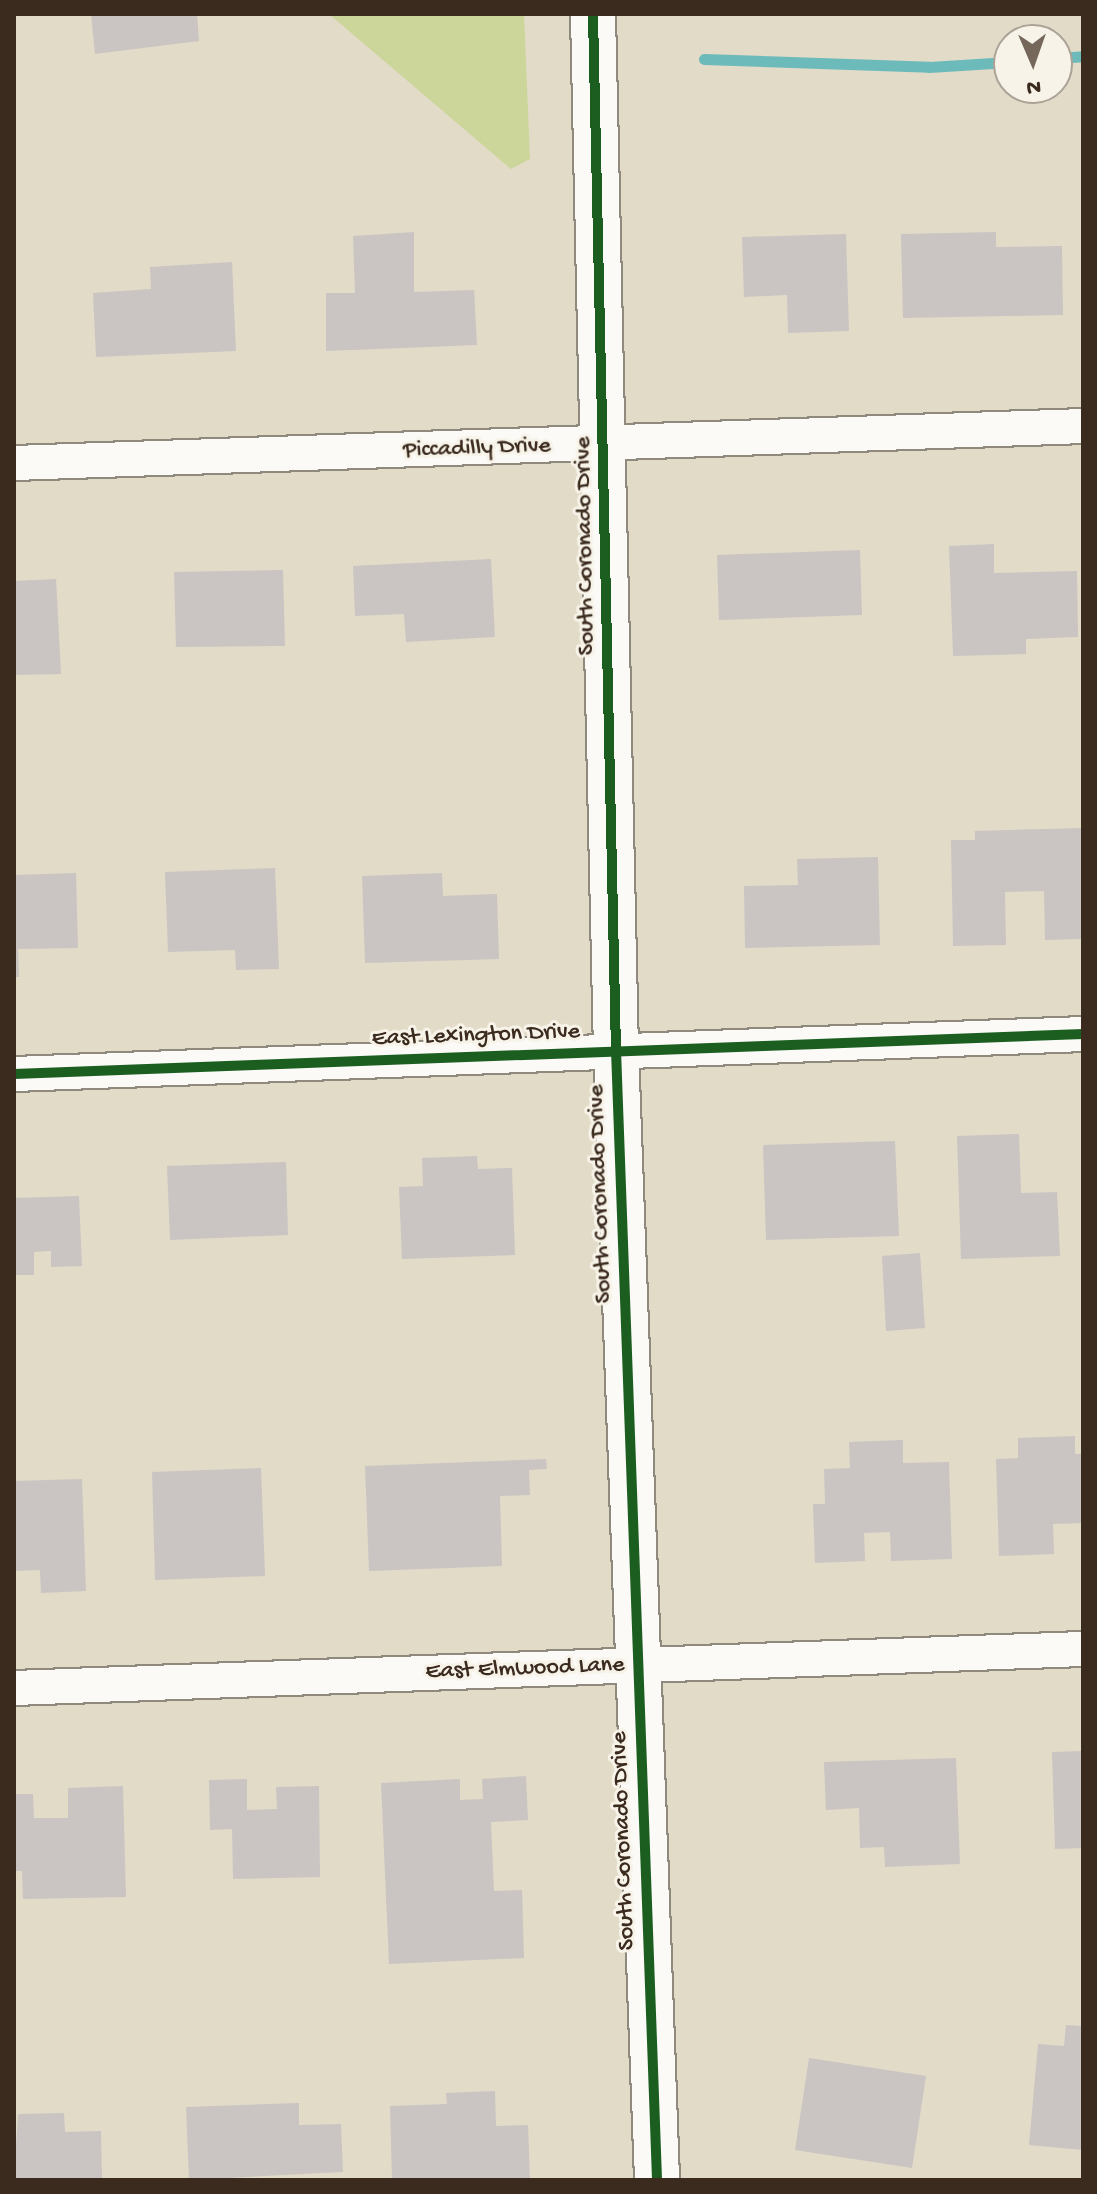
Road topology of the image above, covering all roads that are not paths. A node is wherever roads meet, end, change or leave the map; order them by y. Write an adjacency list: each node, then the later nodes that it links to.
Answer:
1 (593, 14): 3 (street, South Coronado Drive)
2 (1083, 426): 3 (street, Piccadilly Drive)
3 (604, 445): 4 (street, Piccadilly Drive); 6 (street, South Coronado Drive)
4 (14, 463)
5 (1083, 1034): 6 (street, East Lexington Drive)
6 (616, 1050): 7 (street, East Lexington Drive); 9 (street, South Coronado Drive)
7 (14, 1074)
8 (1083, 1649): 9 (street, East Elmwood Lane)
9 (638, 1665): 10 (street, East Elmwood Lane); 11 (street, South Coronado Drive)
10 (14, 1688)
11 (657, 2180)

